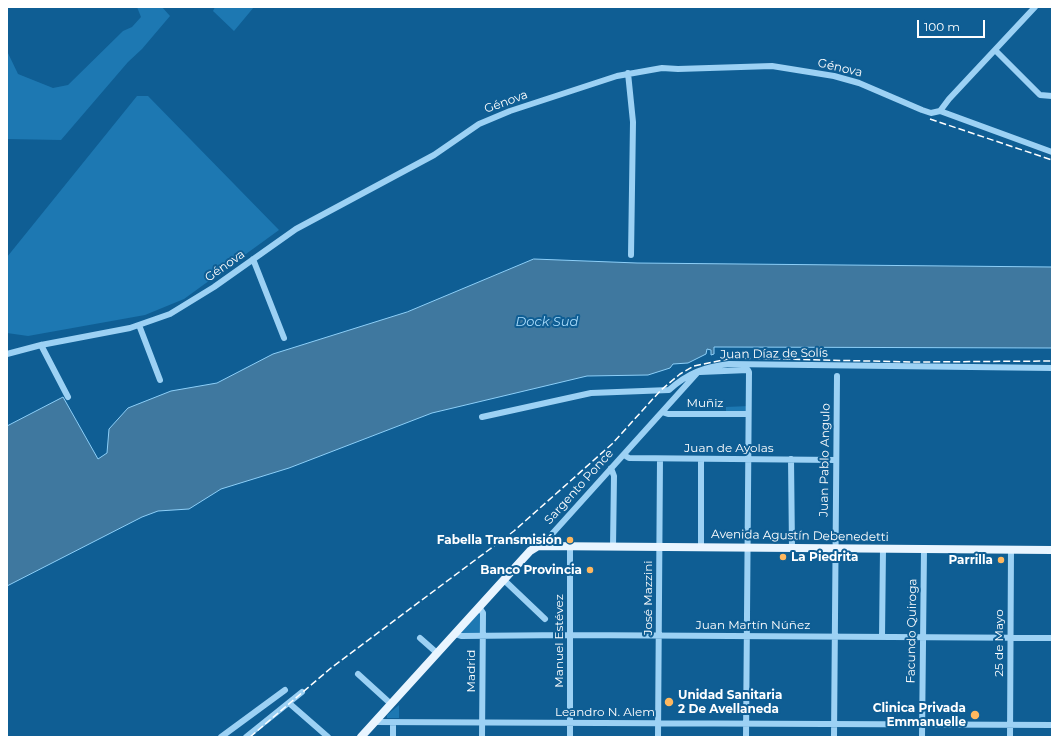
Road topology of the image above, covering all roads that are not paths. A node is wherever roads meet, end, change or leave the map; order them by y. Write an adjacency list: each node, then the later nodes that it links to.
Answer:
1 (1034, 7): 2 (street)
2 (995, 50): 4 (street); 5 (street)
3 (628, 73): 5 (street, Génova); 7 (street); 8 (street, Génova)
4 (1052, 96)
5 (940, 111): 6 (street, Génova)
6 (1052, 152)
7 (631, 255)
8 (253, 260): 9 (street, Génova); 10 (street)
9 (139, 325): 11 (street, Génova); 16 (street)
10 (284, 338)
11 (41, 345): 12 (street, Génova); 17 (street)
12 (7, 354)
13 (1052, 368): 14 (street, Juan Díaz de Solís)
14 (698, 372): 18 (street, Sargento Ponce); 19 (street); 20 (street, Juan Díaz de Solís)
15 (837, 376): 26 (street, Juan Pablo Angulo)
16 (160, 380)
17 (68, 397)
18 (662, 412): 19 (street, Muñiz); 21 (street, Sargento Ponce)
19 (748, 414): 24 (street)
20 (482, 417)
21 (624, 455): 22 (street, Juan de Ayolas); 27 (street, Sargento Ponce)
22 (660, 458): 23 (street, Juan de Ayolas); 31 (street, José Mazzini)
23 (701, 459): 24 (street, Juan de Ayolas); 32 (street)
24 (748, 459): 25 (street, Juan de Ayolas); 33 (street)
25 (791, 460): 26 (street, Juan de Ayolas); 34 (street)
26 (836, 460): 35 (street, Juan Pablo Angulo)
27 (611, 468): 28 (street, Sargento Ponce); 30 (street)
28 (547, 546): 29 (main road, Avenida Agustín Debenedetti); 40 (main road)
29 (570, 546): 30 (main road, Avenida Agustín Debenedetti); 44 (street, Manuel Estévez)
30 (614, 546): 31 (main road, Avenida Agustín Debenedetti)
31 (659, 547): 32 (main road, Avenida Agustín Debenedetti); 45 (street, José Mazzini)
32 (701, 547): 33 (main road, Avenida Agustín Debenedetti)
33 (747, 547): 34 (main road, Avenida Agustín Debenedetti); 47 (street)
34 (792, 548): 35 (main road, Avenida Agustín Debenedetti)
35 (835, 549): 36 (main road, Avenida Agustín Debenedetti); 48 (street, Juan Pablo Angulo)
36 (882, 549): 37 (main road, Avenida Agustín Debenedetti); 49 (street)
37 (924, 549): 38 (main road, Avenida Agustín Debenedetti); 50 (street, Facundo Quiroga)
38 (1011, 549): 39 (main road, Avenida Agustín Debenedetti); 52 (street, 25 de Mayo)
39 (1052, 550)
40 (504, 580): 41 (main road); 42 (street)
41 (480, 607): 43 (main road); 46 (street, Madrid)
42 (545, 619)
43 (455, 634): 46 (street, Juan Martín Núñez); 54 (main road)
44 (570, 635): 45 (street, Juan Martín Núñez); 46 (street, Juan Martín Núñez); 63 (street, Manuel Estévez)
45 (658, 635): 47 (street, Juan Martín Núñez); 64 (street, José Mazzini)
46 (482, 636): 62 (street, Madrid)
47 (747, 636): 48 (street, Juan Martín Núñez); 65 (street)
48 (835, 637): 49 (street, Juan Martín Núñez); 66 (street, Juan Pablo Angulo)
49 (882, 637): 50 (street, Juan Martín Núñez)
50 (923, 637): 52 (street, Juan Martín Núñez); 67 (street, Facundo Quiroga)
51 (420, 638): 54 (street)
52 (1011, 638): 53 (street, Juan Martín Núñez); 68 (street, 25 de Mayo)
53 (1052, 638)
54 (437, 653): 59 (main road)
55 (358, 674): 59 (street)
56 (285, 690): 70 (street)
57 (302, 692): 58 (street)
58 (289, 703): 71 (street); 72 (street)
59 (391, 704): 60 (main road)
60 (375, 722): 61 (street, Leandro N. Alem); 73 (main road)
61 (393, 723): 62 (street, Leandro N. Alem); 74 (street)
62 (482, 723): 63 (street, Leandro N. Alem); 75 (street, Madrid)
63 (570, 723): 64 (street, Leandro N. Alem); 76 (street, Manuel Estévez)
64 (658, 724): 65 (street, Leandro N. Alem); 77 (street, José Mazzini)
65 (746, 724): 66 (street, Leandro N. Alem); 78 (street)
66 (834, 724): 67 (street, Leandro N. Alem); 79 (street, Juan Pablo Angulo)
67 (922, 725): 68 (street, Leandro N. Alem); 80 (street, Facundo Quiroga)
68 (1010, 725): 69 (street, Leandro N. Alem); 81 (street, 25 de Mayo)
69 (1052, 725)
70 (221, 737)
71 (246, 737)
72 (328, 737)
73 (361, 737)
74 (393, 737)
75 (482, 737)
76 (570, 737)
77 (658, 737)
78 (746, 737)
79 (834, 737)
80 (922, 737)
81 (1010, 737)

